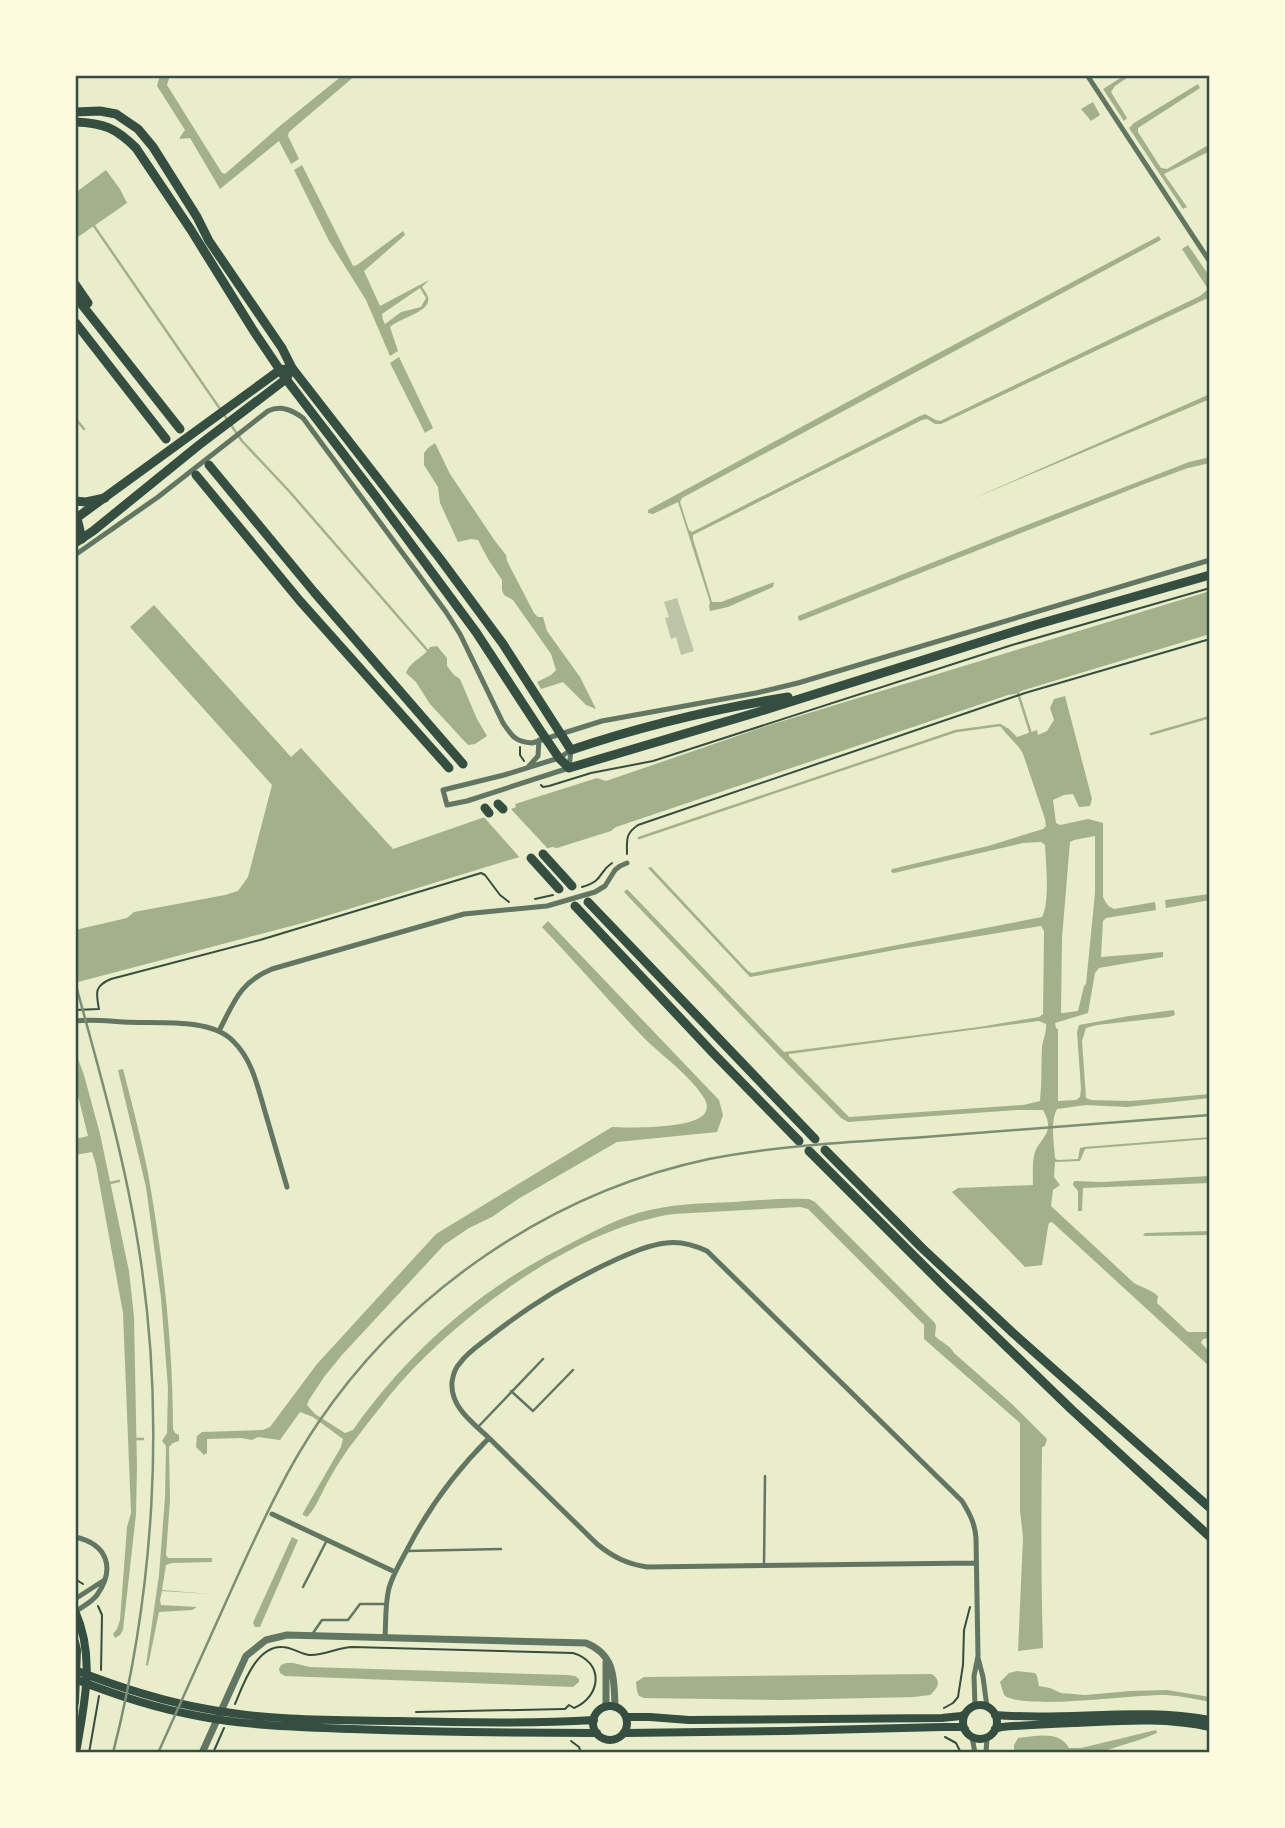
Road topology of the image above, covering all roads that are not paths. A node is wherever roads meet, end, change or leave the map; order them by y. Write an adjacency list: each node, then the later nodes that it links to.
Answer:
1 (1087, 75): 4 (street)
2 (75, 112): 9 (main road)
3 (75, 122): 10 (main road)
4 (1210, 262)
5 (75, 284): 8 (main road)
6 (75, 296): 8 (main road)
7 (77, 325): 13 (main road)
8 (124, 357): 12 (main road)
9 (292, 368): 10 (main road); 11 (main road); 24 (main road)
10 (280, 370): 11 (main road); 16 (main road)
11 (286, 379): 19 (main road); 25 (main road)
12 (180, 429)
13 (166, 439)
14 (209, 464): 29 (main road)
15 (196, 475): 31 (main road)
16 (104, 498): 17 (main road); 18 (main road)
17 (75, 501)
18 (76, 517): 19 (main road)
19 (77, 539)
20 (75, 555): 25 (street)
21 (1210, 560): 24 (street)
22 (1210, 575): 23 (main road)
23 (817, 693): 26 (main road); 32 (main road)
24 (562, 734): 25 (street); 26 (main road); 27 (main road)
25 (542, 740): 28 (main road); 30 (street)
26 (587, 744): 27 (main road)
27 (571, 750): 28 (street); 32 (street)
28 (559, 758): 30 (street); 32 (main road)
29 (463, 764)
30 (528, 767): 32 (street)
31 (449, 768)
32 (569, 768)
33 (543, 854): 36 (main road)
34 (531, 858): 37 (main road)
35 (627, 860): 41 (street)
36 (572, 886)
37 (559, 889)
38 (588, 902): 42 (main road)
39 (575, 906): 43 (main road)
40 (75, 1020): 41 (street)
41 (219, 1031): 46 (street)
42 (815, 1139)
43 (799, 1141)
44 (825, 1150): 53 (main road)
45 (809, 1151): 56 (main road)
46 (287, 1187)
47 (543, 1359): 49 (lane)
48 (573, 1370): 49 (lane)
49 (512, 1391): 50 (lane)
50 (478, 1427): 51 (street); 60 (street)
51 (489, 1438): 59 (street); 61 (street)
52 (765, 1476): 61 (lane)
53 (1210, 1508)
54 (272, 1514): 57 (street)
55 (75, 1537): 63 (street)
56 (1210, 1537)
57 (327, 1540): 62 (street); 64 (lane)
58 (501, 1549): 59 (lane)
59 (406, 1551): 62 (street)
60 (975, 1563): 61 (street); 71 (street)
61 (764, 1566)
62 (395, 1572): 66 (street)
63 (103, 1581): 65 (street); 67 (street)
64 (303, 1587)
65 (75, 1599)
66 (386, 1604): 68 (lane); 69 (street)
67 (75, 1612): 92 (main road)
68 (311, 1635): 69 (street); 93 (street)
69 (386, 1637): 76 (street)
70 (75, 1642): 74 (main road)
71 (978, 1656): 75 (street); 77 (street)
72 (75, 1670): 81 (main road)
73 (75, 1679): 81 (main road)
74 (75, 1702)
75 (975, 1706): 77 (main road); 78 (main road)
76 (610, 1707): 80 (main road); 82 (main road)
77 (986, 1707): 79 (main road)
78 (965, 1714): 84 (main road); 86 (main road)
79 (995, 1715): 83 (main road); 87 (main road)
80 (626, 1717): 84 (main road); 89 (main road)
81 (253, 1720): 82 (main road); 88 (main road)
82 (594, 1720): 88 (main road)
83 (1210, 1720)
84 (942, 1723): 86 (main road); 89 (main road)
85 (1210, 1727): 87 (main road)
86 (965, 1729): 90 (main road)
87 (995, 1729): 91 (main road)
88 (597, 1732): 89 (main road)
89 (624, 1733)
90 (972, 1737): 91 (main road); 94 (street)
91 (987, 1737): 95 (street)
92 (76, 1753)
93 (202, 1753)
94 (975, 1753)
95 (986, 1753)

